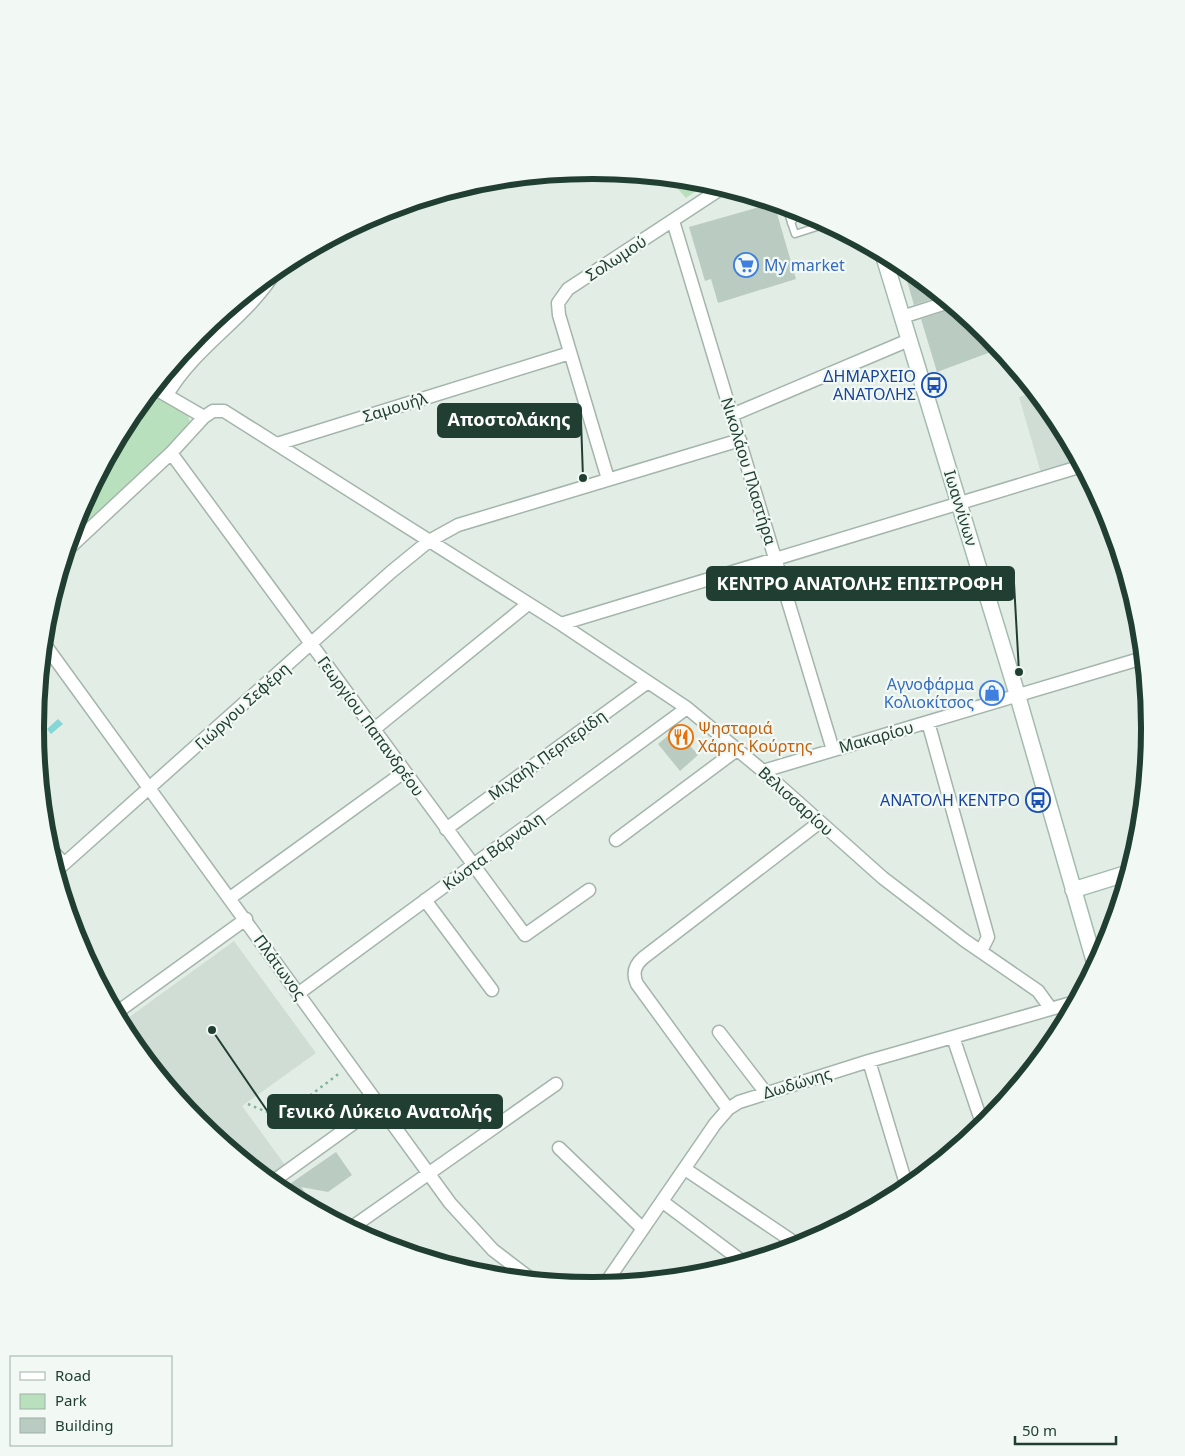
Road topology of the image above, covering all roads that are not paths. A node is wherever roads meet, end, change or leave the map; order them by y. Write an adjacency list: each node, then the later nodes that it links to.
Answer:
1 (714, 193): 4 (street, Σολωμού)
2 (789, 216): 5 (lane)
3 (795, 218): 5 (lane)
4 (673, 221): 12 (street, Σολωμού); 15 (street, Νικολάου Πλαστήρα)
5 (791, 223): 6 (lane)
6 (816, 227)
7 (886, 265): 10 (main road, Ιωαννίνων)
8 (260, 292): 14 (street)
9 (941, 304): 10 (street)
10 (902, 317): 11 (main road, Ιωαννίνων)
11 (909, 340): 15 (street); 22 (main road, Ιωαννίνων)
12 (570, 353): 18 (street, Σαμουήλ); 21 (street, Σολωμού)
13 (159, 391): 14 (street)
14 (166, 395): 16 (street)
15 (732, 415): 17 (street, Νικολάου Πλαστήρα)
16 (204, 417): 18 (street, Βελισσαρίου); 19 (street)
17 (740, 440): 21 (street, Γιώργου Σεφέρη); 25 (street, Νικολάου Πλαστήρα)
18 (277, 444): 24 (street, Βελισσαρίου)
19 (171, 453): 23 (street); 28 (street, Γεωργίου Παπανδρέου)
20 (1076, 468): 22 (street)
21 (608, 479): 24 (street, Γιώργου Σεφέρη)
22 (960, 504): 25 (street); 32 (main road, Ιωαννίνων)
23 (77, 540)
24 (428, 541): 26 (street, Βελισσαρίου); 28 (street, Γιώργου Σεφέρη)
25 (777, 559): 27 (street); 37 (street, Νικολάου Πλαστήρα)
26 (528, 604): 27 (street, Βελισσαρίου); 35 (street)
27 (561, 624): 31 (street, Βελισσαρίου)
28 (311, 644): 35 (street, Γεωργίου Παπανδρέου); 40 (street, Γιώργου Σεφέρη)
29 (49, 649): 40 (street, Πλάτωνος)
30 (1137, 660): 32 (street, Μακαρίου)
31 (648, 682): 33 (street, Βελισσαρίου); 42 (street, Μιχαήλ Περπερίδη)
32 (1018, 697): 34 (street, Μακαρίου); 48 (main road, Ιωαννίνων)
33 (687, 708): 36 (street, Βελισσαρίου); 44 (street, Κώστα Βάρναλη)
34 (928, 722): 37 (street, Μακαρίου); 52 (street)
35 (373, 730): 39 (street, Γεωργίου Παπανδρέου)
36 (738, 749): 38 (street, Βελισσαρίου); 43 (street)
37 (833, 750): 38 (street, Μακαρίου)
38 (763, 771): 41 (street, Βελισσαρίου)
39 (404, 772): 42 (street, Γεωργίου Παπανδρέου); 49 (street)
40 (150, 788): 45 (street, Γιώργου Σεφέρη); 49 (street, Πλάτωνος)
41 (820, 822): 52 (street, Βελισσαρίου); 65 (street)
42 (446, 829): 44 (street, Γεωργίου Παπανδρέου)
43 (616, 840)
44 (473, 866): 47 (street, Γεωργίου Παπανδρέου); 50 (street, Κώστα Βάρναλη)
45 (61, 867)
46 (1121, 875): 48 (main road)
47 (589, 890)
48 (1073, 890): 53 (main road, Ιωαννίνων)
49 (230, 898): 51 (street, Πλάτωνος)
50 (425, 900): 54 (street); 55 (street, Κώστα Βάρναλη)
51 (246, 920): 55 (street, Πλάτωνος); 57 (street)
52 (981, 950): 58 (street, Βελισσαρίου)
53 (1092, 954)
54 (492, 990)
55 (299, 993): 64 (street, Πλάτωνος)
56 (1066, 1004): 58 (street, Δωδώνης)
57 (121, 1009)
58 (1051, 1009): 60 (street, Δωδώνης)
59 (719, 1032): 63 (street)
60 (954, 1037): 61 (street, Δωδώνης); 66 (street)
61 (870, 1061): 63 (street, Δωδώνης); 71 (street)
62 (556, 1084): 69 (street)
63 (766, 1093): 65 (street, Δωδώνης)
64 (379, 1105): 69 (street, Πλάτωνος); 70 (street)
65 (728, 1109): 68 (street, Δωδώνης)
66 (980, 1117)
67 (559, 1148): 74 (street)
68 (685, 1168): 72 (street, Δωδώνης); 75 (street)
69 (428, 1173): 73 (street); 77 (street, Πλάτωνος)
70 (278, 1177)
71 (905, 1179)
72 (663, 1202): 74 (street, Δωδώνης); 76 (street)
73 (357, 1223)
74 (643, 1229): 78 (street, Δωδώνης)
75 (790, 1240)
76 (737, 1257)
77 (522, 1272)
78 (610, 1276)

